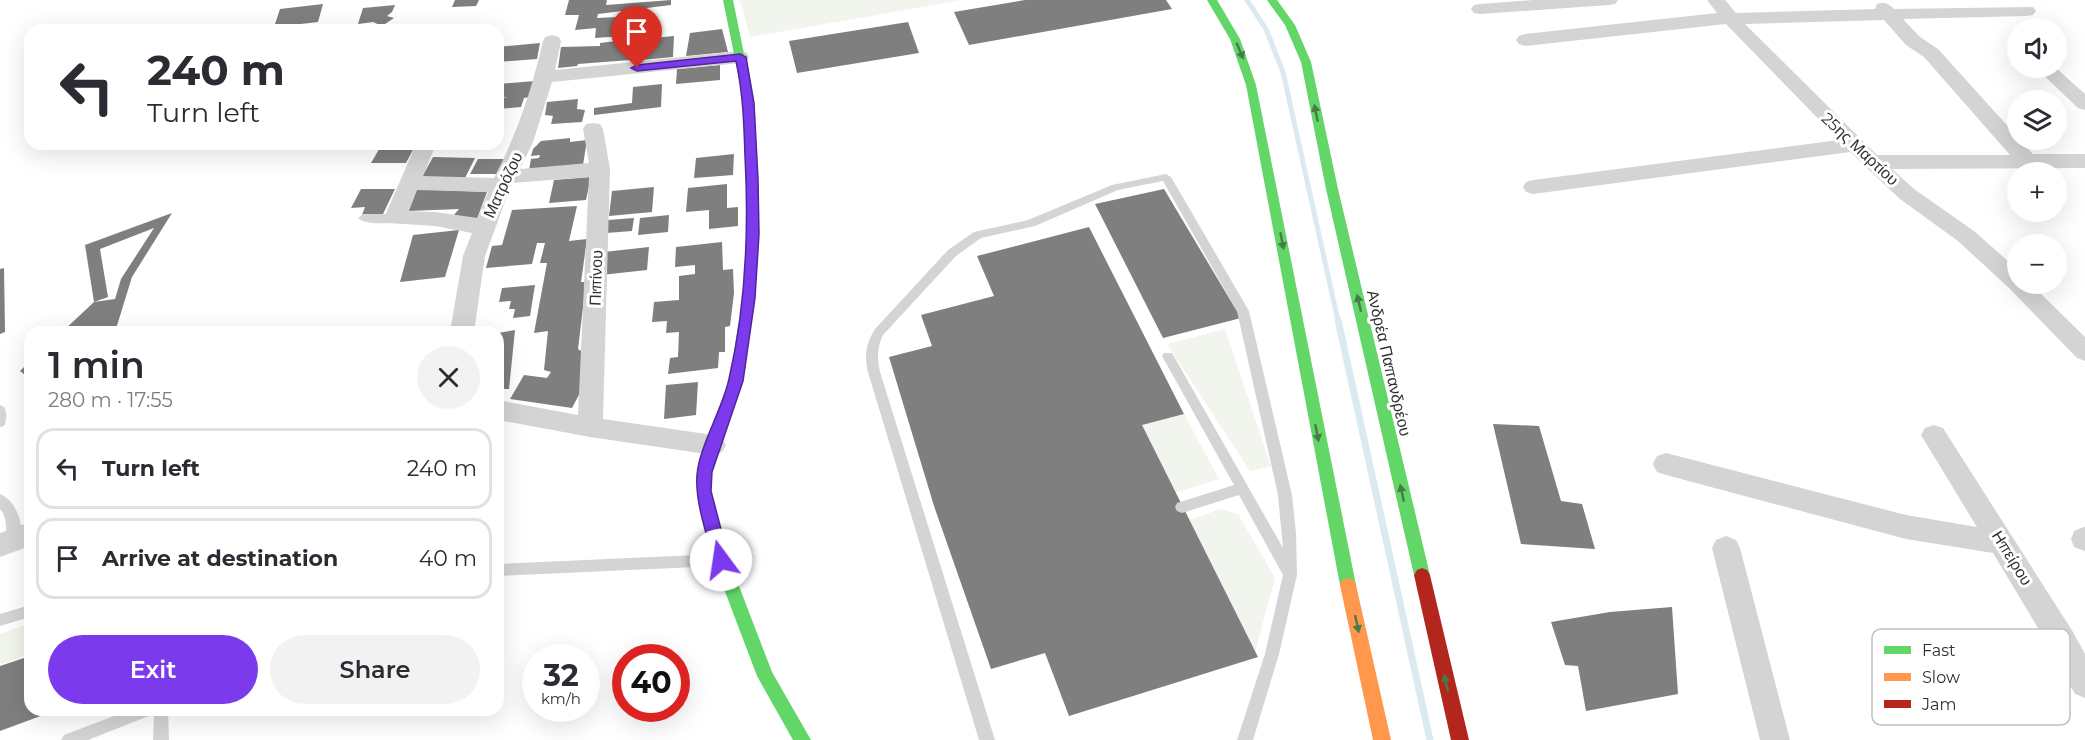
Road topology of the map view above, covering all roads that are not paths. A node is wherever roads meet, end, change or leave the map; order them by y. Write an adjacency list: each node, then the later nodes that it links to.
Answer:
1 (728, 0): 13 (main road)
2 (1212, 0): 63 (main road, one-way to 63)
3 (1272, 0): 64 (main road, Ανδρέα Παπανδρέου, one-way to 3)
4 (1609, 0): 7 (street)
5 (1716, 0): 10 (street, 25ης Μαρτίου)
6 (1876, 0): 9 (street)
7 (1480, 9)
8 (2027, 11): 9 (street)
9 (1890, 15): 10 (street); 20 (street)
10 (1730, 18): 11 (street); 18 (street, 25ης Μαρτίου)
11 (1525, 40)
12 (552, 41): 14 (street, Ματρόζου)
13 (740, 57): 14 (street); 40 (main road)
14 (544, 77): 24 (street, Ματρόζου)
15 (2056, 78): 16 (street)
16 (2085, 104)
17 (593, 129): 23 (street, Πιπίνου)
18 (1854, 145): 22 (street, 25ης Μαρτίου); 26 (street)
19 (423, 150): 25 (street)
20 (2027, 161): 21 (street); 22 (street)
21 (2085, 161)
22 (1872, 162): 30 (street, 25ης Μαρτίου)
23 (600, 169): 24 (street); 38 (street, Πιπίνου)
24 (503, 181): 25 (street); 29 (street, Ματρόζου)
25 (409, 183): 28 (street)
26 (1533, 187)
27 (363, 218): 28 (lane)
28 (395, 218): 29 (street)
29 (484, 227): 32 (street, Ματρόζου)
30 (2007, 273)
31 (2029, 294): 33 (street, 25ης Μαρτίου)
32 (463, 326)
33 (2085, 352)
34 (1168, 356): 42 (lane)
35 (0, 410): 37 (lane)
36 (504, 411): 38 (street)
37 (0, 422)
38 (590, 427): 40 (street)
39 (1934, 435): 46 (street, Ηπείρου)
40 (713, 445): 48 (main road)
41 (1666, 464): 46 (street)
42 (1242, 488): 44 (lane); 50 (lane)
43 (0, 500): 45 (lane)
44 (1182, 507)
45 (15, 540)
46 (2002, 542): 53 (street, Ηπείρου)
47 (1726, 548): 65 (street)
48 (721, 560): 49 (lane); 60 (main road)
49 (504, 570)
50 (1290, 575): 61 (lane); 62 (lane)
51 (24, 613): 52 (lane)
52 (0, 620)
53 (2056, 629)
54 (2070, 654): 55 (street, Ηπείρου)
55 (2083, 679)
56 (132, 716): 58 (lane)
57 (161, 716): 59 (lane)
58 (69, 740)
59 (161, 740)
60 (802, 740)
61 (987, 740)
62 (1245, 740)
63 (1382, 740)
64 (1460, 740)
65 (1775, 740)

